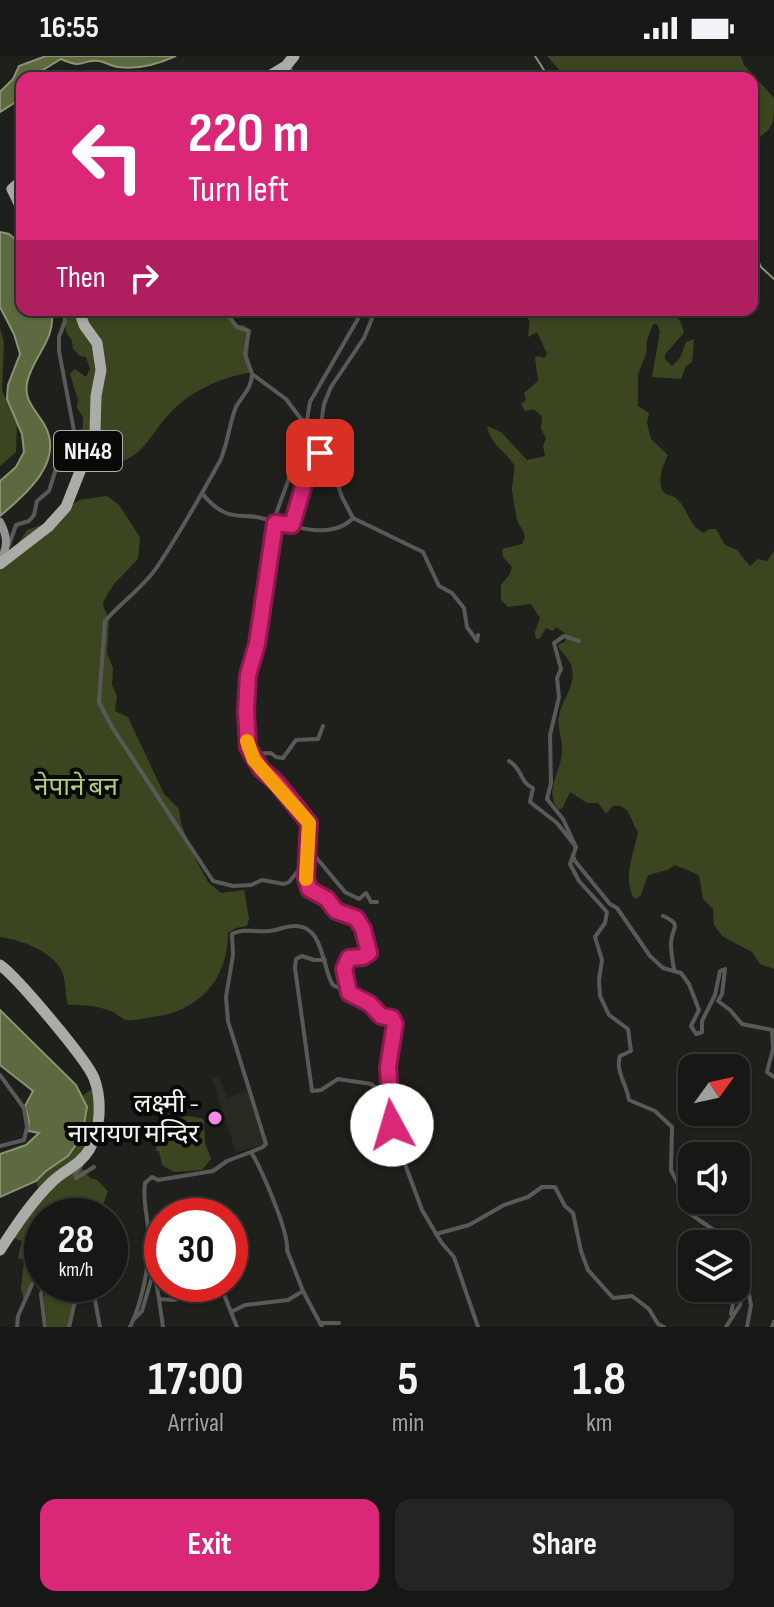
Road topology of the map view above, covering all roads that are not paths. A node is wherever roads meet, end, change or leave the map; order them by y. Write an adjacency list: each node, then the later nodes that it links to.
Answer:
1 (65, 316): 15 (street)
2 (81, 316): 16 (highway, NH48)
3 (229, 316): 6 (street)
4 (359, 316): 7 (street)
5 (373, 316): 8 (street)
6 (252, 374): 7 (street); 10 (street)
7 (307, 423): 8 (street); 12 (street)
8 (320, 424): 9 (street)
9 (320, 453): 11 (street); 14 (street)
10 (202, 493): 12 (street); 25 (street)
11 (353, 518): 14 (street); 17 (street)
12 (275, 523): 14 (street); 20 (street)
13 (1, 524): 15 (main road)
14 (292, 525)
15 (7, 546): 16 (main road)
16 (0, 563)
17 (478, 635)
18 (579, 641): 22 (street)
19 (323, 726): 20 (street)
20 (251, 754): 23 (street)
21 (509, 761): 22 (street)
22 (576, 847): 24 (street)
23 (309, 848): 25 (street); 26 (street)
24 (573, 856): 30 (street); 39 (street)
25 (309, 889): 31 (street)
26 (377, 902)
27 (663, 916): 30 (street)
28 (325, 960): 31 (street); 34 (street); 37 (street)
29 (0, 965): 36 (highway)
30 (674, 969): 33 (street)
31 (349, 993): 34 (street)
32 (0, 1075): 35 (street)
33 (774, 1077)
34 (388, 1090): 40 (street)
35 (0, 1146)
36 (88, 1151): 38 (street); 41 (highway)
37 (251, 1152): 42 (street); 53 (street)
38 (94, 1167)
39 (713, 1230)
40 (436, 1234): 63 (street); 64 (street)
41 (0, 1250)
42 (303, 1291): 51 (street); 55 (street)
43 (24, 1302): 56 (street)
44 (42, 1302): 57 (street)
45 (75, 1302): 58 (street)
46 (95, 1302): 59 (street)
47 (145, 1302): 53 (street)
48 (159, 1302): 61 (street)
49 (227, 1302): 51 (street)
50 (734, 1302): 52 (street)
51 (231, 1312): 62 (street)
52 (731, 1317): 65 (street); 66 (street)
53 (133, 1321): 60 (street)
54 (339, 1323): 55 (street)
55 (322, 1325)
56 (17, 1327)
57 (45, 1327)
58 (69, 1327)
59 (100, 1327)
60 (130, 1327)
61 (163, 1327)
62 (237, 1327)
63 (478, 1327)
64 (664, 1327)
65 (726, 1327)
66 (747, 1327)

